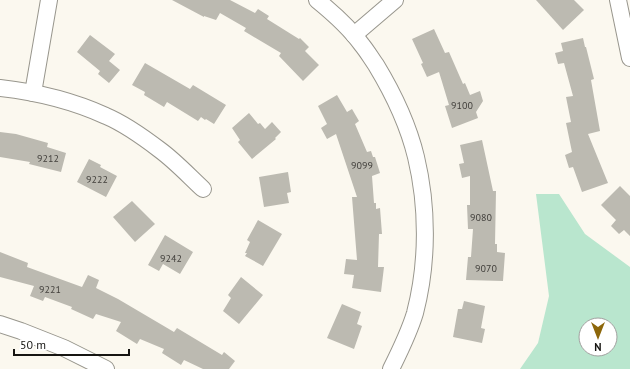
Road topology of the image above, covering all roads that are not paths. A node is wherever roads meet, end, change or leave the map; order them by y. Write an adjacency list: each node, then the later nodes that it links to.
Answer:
1 (49, 0): 8 (street)
2 (317, 0): 5 (street)
3 (395, 0): 5 (street)
4 (618, 0): 6 (street)
5 (354, 35): 12 (street)
6 (630, 58)
7 (0, 88): 8 (street)
8 (33, 93): 9 (street)
9 (203, 189)
10 (0, 324): 11 (street)
11 (106, 369)
12 (391, 369)

